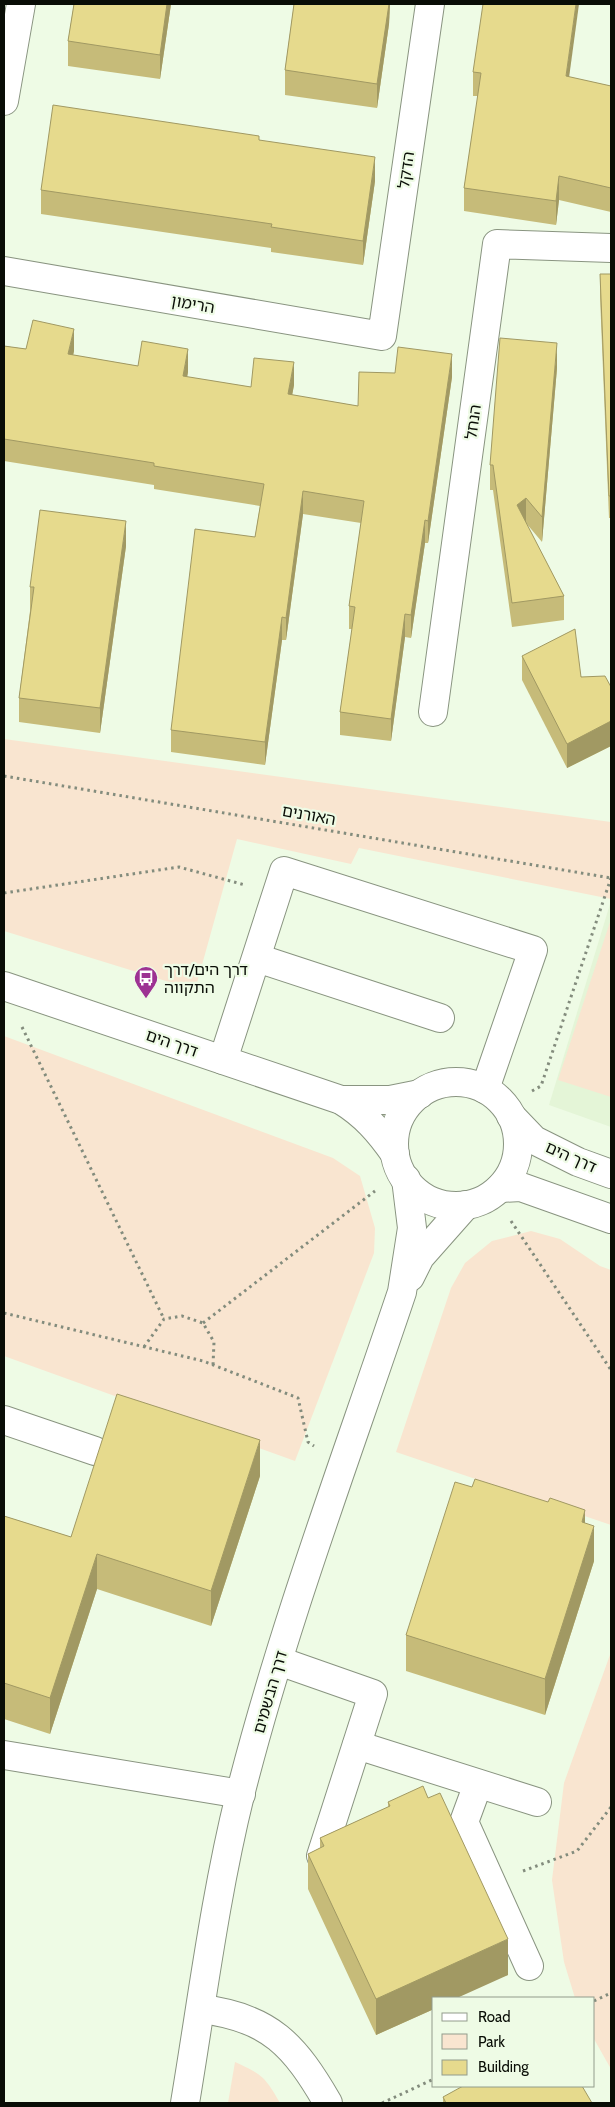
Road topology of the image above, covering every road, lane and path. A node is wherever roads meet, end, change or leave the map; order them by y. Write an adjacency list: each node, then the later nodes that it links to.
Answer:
1 (21, 4): 3 (street)
2 (430, 4): 6 (street, הדקל)
3 (4, 101)
4 (611, 248): 7 (street, הנחל)
5 (4, 271): 6 (street, הרימון)
6 (382, 336)
7 (433, 712)
8 (4, 776): 9 (path, האורנים)
9 (611, 878): 20 (path, האורנים)
10 (4, 893): 11 (path)
11 (277, 895): 12 (street); 17 (street)
12 (257, 958): 14 (street); 16 (street)
13 (4, 986): 16 (street, דרך הים)
14 (440, 1018)
15 (21, 1024): 28 (path)
16 (224, 1060): 19 (street, דרך הים)
17 (485, 1089): 18 (street); 20 (street)
18 (420, 1094): 19 (street, דרך הים); 21 (street)
19 (341, 1100): 21 (street, דרך הים)
20 (509, 1112): 22 (street, דרך הים); 23 (street)
21 (401, 1168): 24 (street); 26 (street, דרך הבשמים); 29 (path)
22 (611, 1174)
23 (496, 1191): 24 (street); 25 (street); 32 (path)
24 (466, 1205): 26 (street, דרך הבשמים)
25 (611, 1218)
26 (402, 1292): 35 (street, דרך הבשמים)
27 (4, 1313): 30 (path)
28 (164, 1319): 29 (path); 30 (path)
29 (203, 1323): 31 (path)
30 (144, 1347): 31 (path)
31 (213, 1365): 35 (path)
32 (611, 1370)
33 (4, 1420): 34 (street)
34 (95, 1452)
35 (345, 1462): 36 (street, דרך הבשמים)
36 (278, 1661): 37 (street); 40 (street, דרך הבשמים)
37 (357, 1745): 39 (street); 43 (street)
38 (4, 1756): 40 (street)
39 (478, 1784): 41 (street); 44 (street)
40 (241, 1794): 48 (street, דרך הבשמים)
41 (537, 1802)
42 (611, 1807): 44 (path)
43 (321, 1856)
44 (492, 1883): 45 (street)
45 (529, 1966)
46 (611, 1993): 47 (path)
47 (595, 2001)
48 (201, 2009): 50 (street, דרך הבשמים); 51 (street)
49 (432, 2079): 52 (path)
50 (184, 2103)
51 (328, 2103)
52 (382, 2103)

